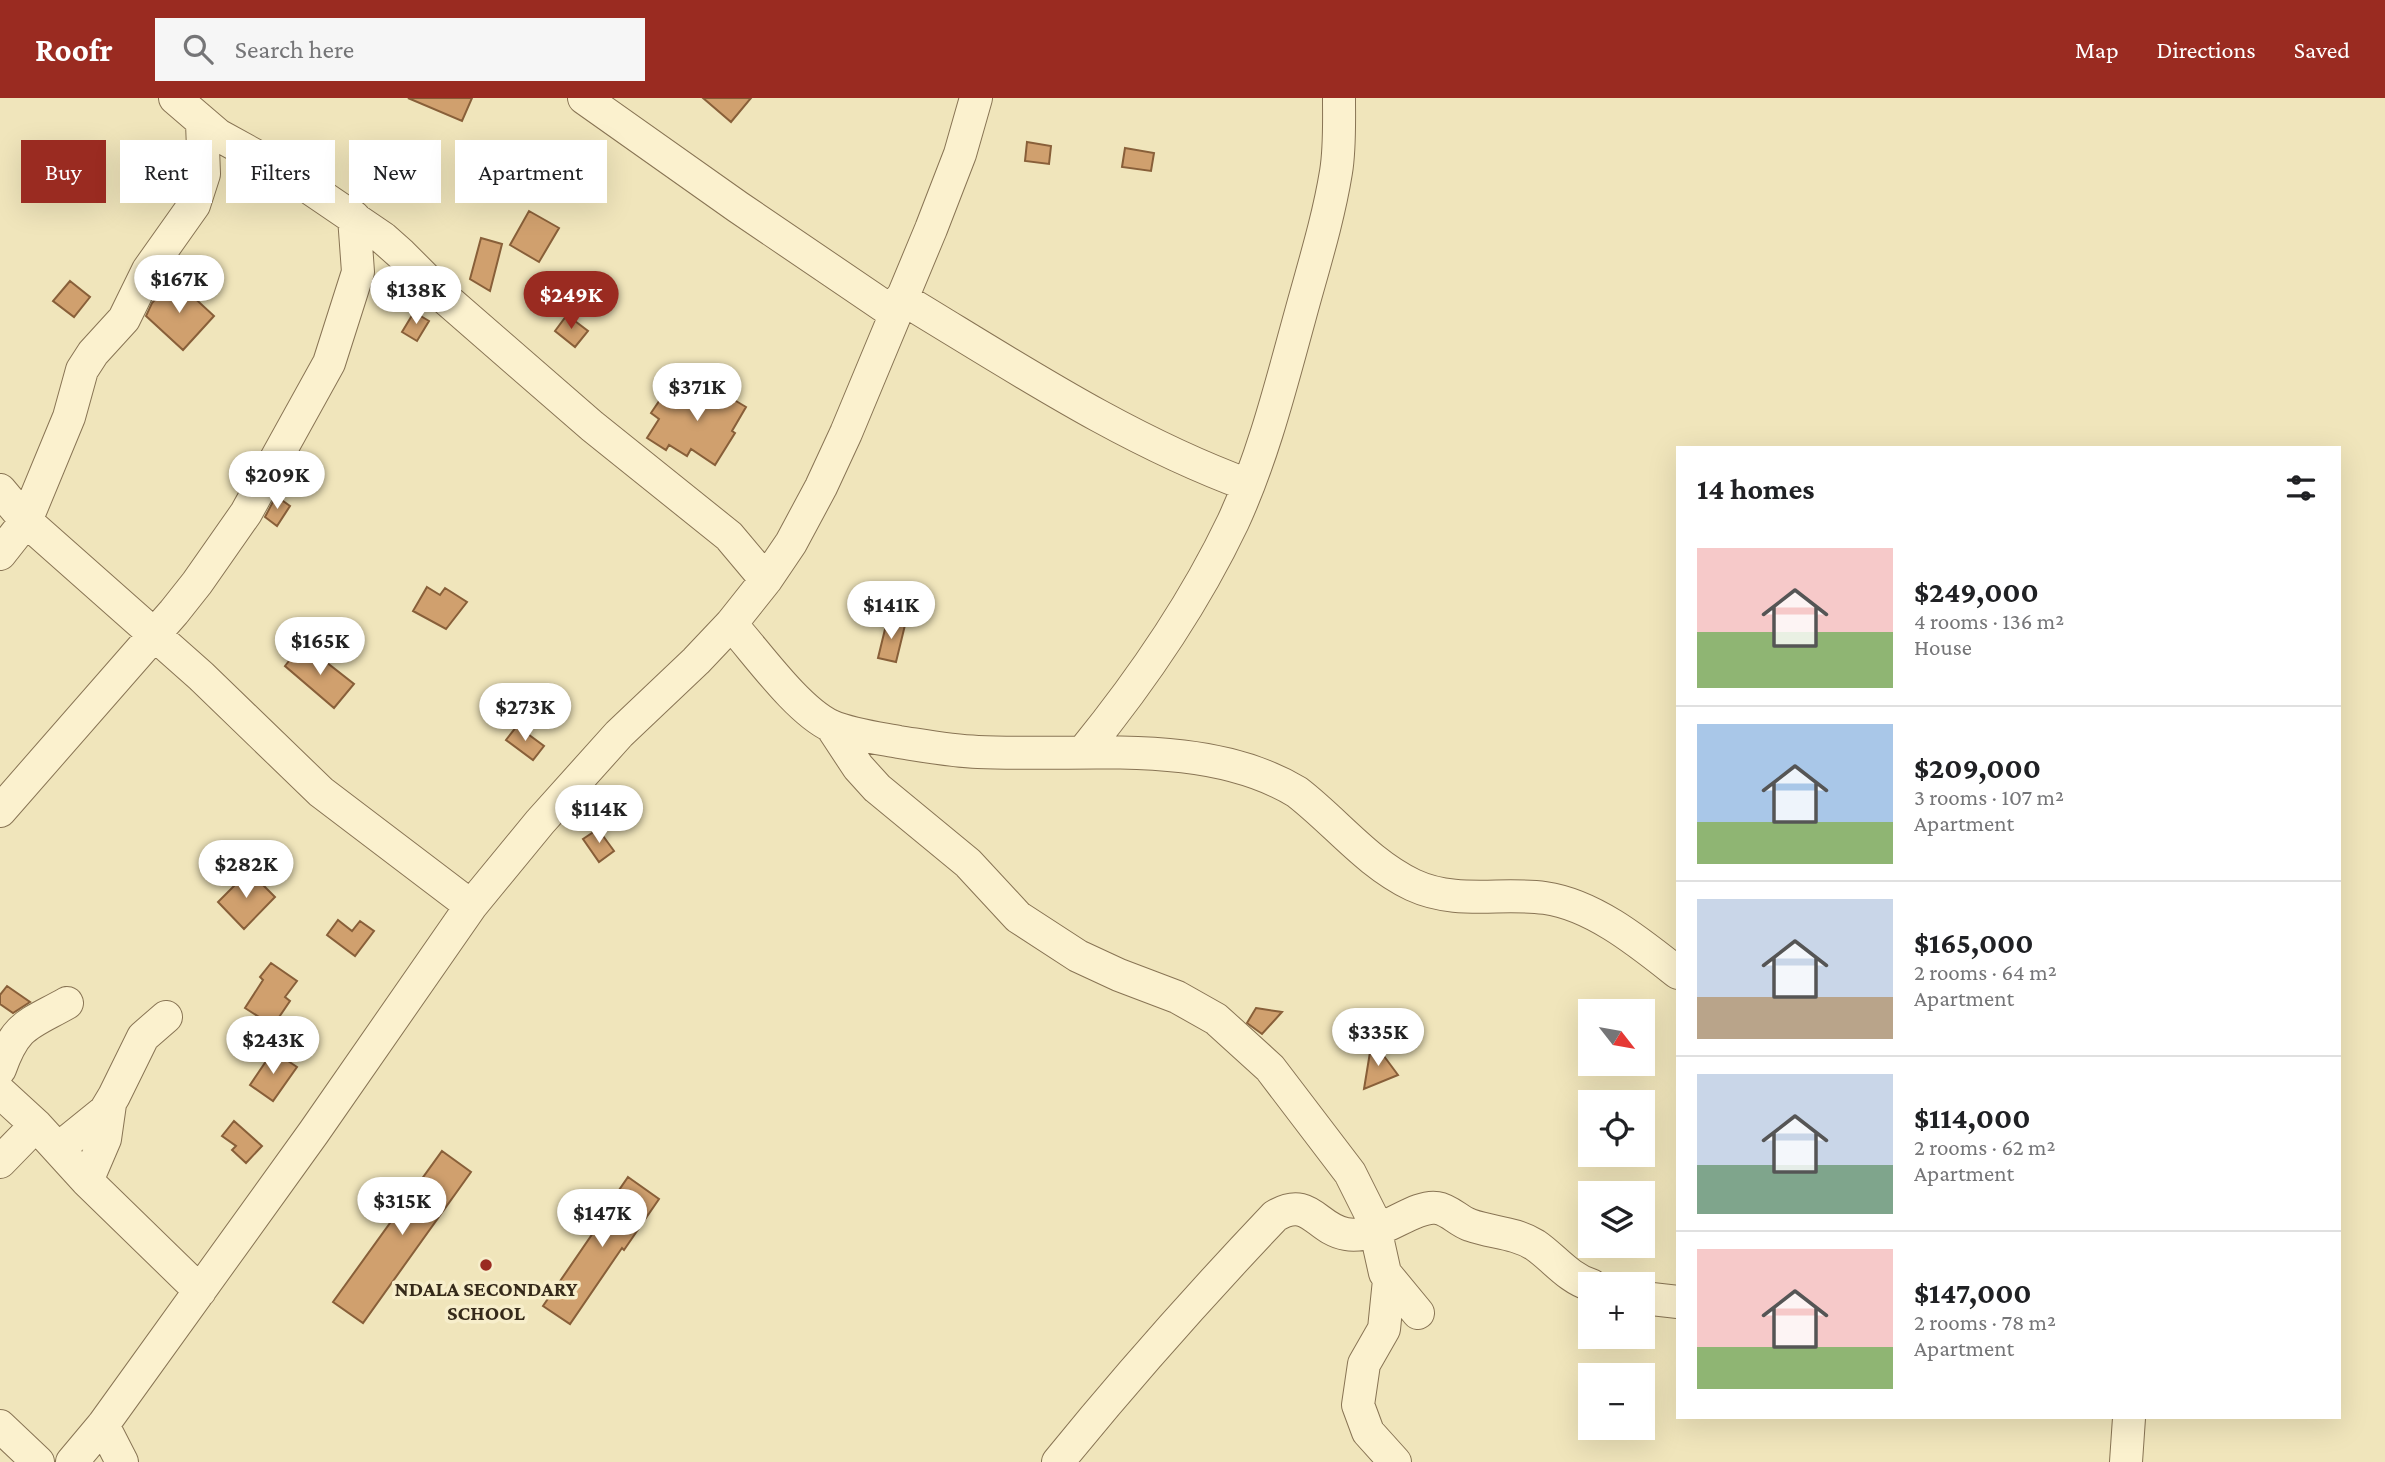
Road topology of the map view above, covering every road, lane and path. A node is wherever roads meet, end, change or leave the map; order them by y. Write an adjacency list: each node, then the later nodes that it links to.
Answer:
1 (175, 98): 5 (street)
2 (584, 98): 7 (street)
3 (976, 98): 7 (street)
4 (1339, 98): 8 (street)
5 (202, 123): 6 (street); 10 (street)
6 (354, 217): 12 (street); 14 (street)
7 (898, 305): 8 (street); 12 (street)
8 (1248, 485): 16 (street)
9 (0, 491): 10 (street)
10 (26, 521): 11 (street); 14 (street)
11 (0, 554)
12 (766, 580): 13 (street)
13 (731, 624): 15 (street); 18 (street)
14 (152, 635): 17 (street); 18 (street)
15 (831, 726): 16 (street); 29 (street)
16 (1083, 752): 19 (street)
17 (2, 805)
18 (471, 906): 30 (street)
19 (1676, 972)
20 (67, 1003): 22 (street)
21 (166, 1017): 24 (street)
22 (0, 1069)
23 (0, 1092): 25 (street)
24 (110, 1104): 26 (street); 28 (street)
25 (36, 1125): 26 (street); 27 (street)
26 (58, 1150): 28 (street)
27 (0, 1162)
28 (88, 1181): 31 (street)
29 (1377, 1230): 32 (street); 33 (street); 44 (street)
30 (222, 1259): 31 (street); 34 (street)
31 (174, 1264): 34 (street)
32 (1389, 1280): 37 (street); 45 (street)
33 (1578, 1280)
34 (200, 1291): 39 (street)
35 (1655, 1299): 36 (street)
36 (1676, 1302)
37 (1418, 1313)
38 (2129, 1419): 46 (street)
39 (103, 1425): 42 (street); 43 (street)
40 (0, 1426): 41 (street)
41 (38, 1462)
42 (72, 1462)
43 (122, 1462)
44 (1058, 1462)
45 (1395, 1462)
46 (2126, 1462)

